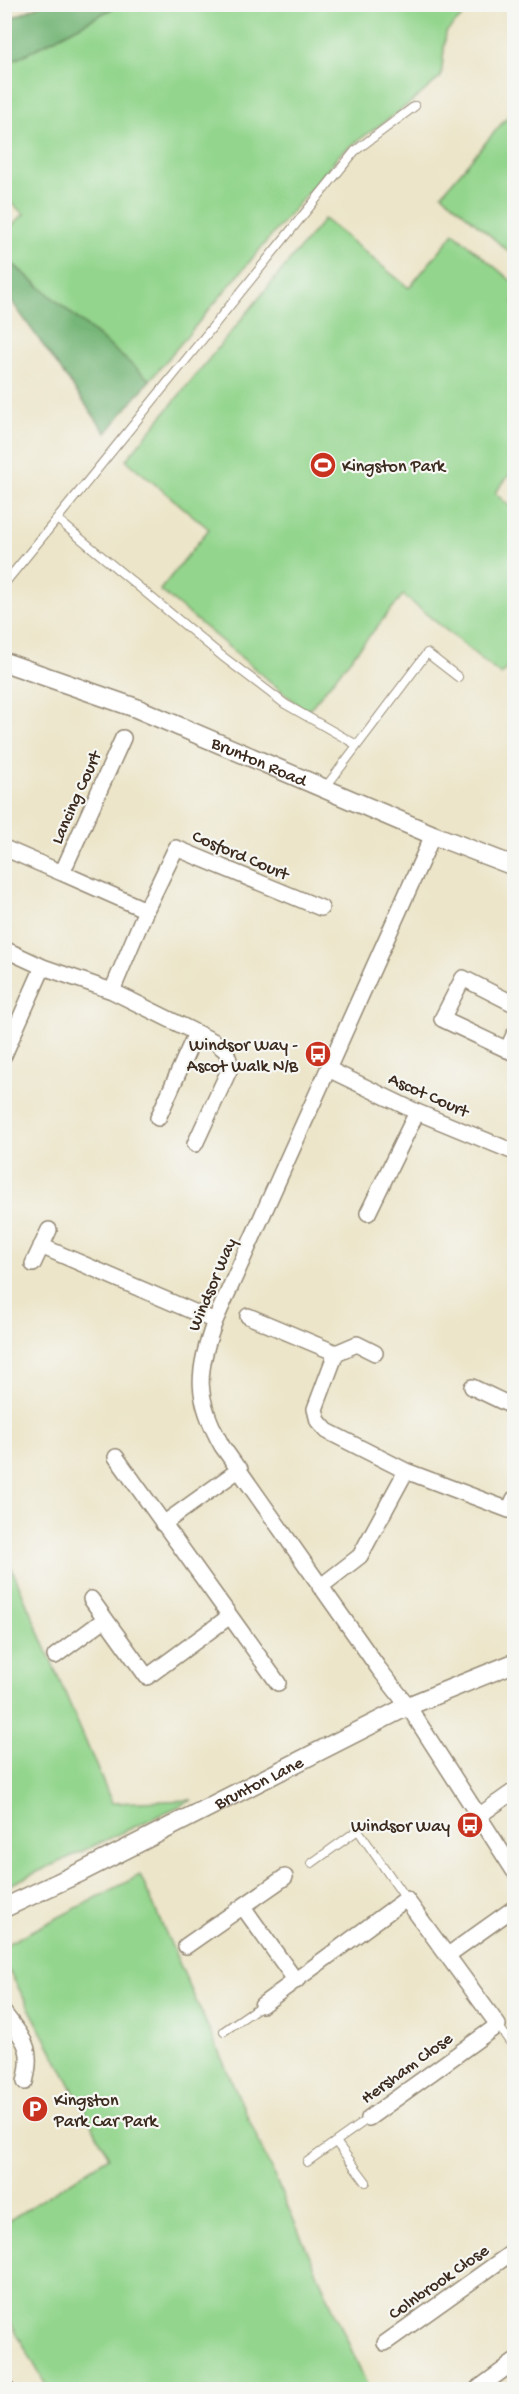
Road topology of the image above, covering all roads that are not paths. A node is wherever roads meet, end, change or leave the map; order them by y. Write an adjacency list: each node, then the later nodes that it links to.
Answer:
1 (415, 106): 2 (lane)
2 (57, 519): 3 (lane); 7 (lane)
3 (4, 584)
4 (4, 662): 8 (street, Brunton Road)
5 (458, 677): 7 (lane)
6 (123, 738): 12 (street, Lancing Court)
7 (357, 745): 8 (lane)
8 (324, 789): 9 (street, Brunton Road)
9 (433, 835): 11 (street, Brunton Road); 23 (street, Windsor Way)
10 (4, 848): 12 (street, Lancing Court)
11 (514, 866)
12 (62, 873): 14 (street, Lancing Court)
13 (321, 908): 14 (street, Cosford Court)
14 (146, 910): 17 (street)
15 (4, 949): 16 (street)
16 (43, 967): 17 (street); 22 (street)
17 (112, 991): 19 (street)
18 (514, 1004): 21 (street)
19 (196, 1033): 25 (street); 26 (street)
20 (514, 1035): 21 (street)
21 (511, 1052)
22 (4, 1054)
23 (328, 1069): 24 (street, Ascot Court); 33 (street, Windsor Way)
24 (417, 1112): 27 (street, Ascot Court); 28 (street)
25 (158, 1118)
26 (195, 1144)
27 (514, 1152)
28 (368, 1213)
29 (49, 1230): 30 (street)
30 (41, 1246): 31 (street); 33 (street)
31 (33, 1264)
32 (248, 1316): 34 (street)
33 (215, 1321): 39 (street, Windsor Way)
34 (336, 1353): 35 (street); 40 (street)
35 (375, 1353)
36 (472, 1387): 37 (street)
37 (514, 1407)
38 (116, 1457): 42 (street)
39 (240, 1469): 42 (street); 43 (street, Windsor Way)
40 (406, 1471): 41 (street); 43 (street)
41 (514, 1499)
42 (164, 1524): 45 (street)
43 (321, 1587): 50 (street, Windsor Way)
44 (90, 1599): 46 (street)
45 (230, 1616): 46 (street); 49 (street)
46 (105, 1619): 47 (street)
47 (55, 1656)
48 (514, 1663): 50 (street, Brunton Lane)
49 (278, 1683)
50 (408, 1706): 52 (street, Windsor Way); 58 (street, Brunton Lane)
51 (514, 1791): 52 (street)
52 (480, 1815): 54 (street, Windsor Way)
53 (312, 1863): 56 (lane)
54 (514, 1871)
55 (285, 1877): 57 (street)
56 (406, 1899): 61 (street); 62 (street)
57 (243, 1907): 60 (street); 62 (street)
58 (4, 1908)
59 (514, 1908): 61 (street)
60 (186, 1946)
61 (448, 1955): 65 (street)
62 (296, 1981): 63 (street)
63 (262, 2005): 66 (lane)
64 (4, 2013): 68 (street)
65 (498, 2025): 67 (lane); 69 (street, Hersham Close)
66 (224, 2031)
67 (514, 2048)
68 (25, 2082)
69 (369, 2118): 70 (lane, Hersham Close)
70 (336, 2142): 71 (lane, Hersham Close); 72 (lane)
71 (307, 2162)
72 (366, 2182)
73 (514, 2251): 74 (street, Colnbrook Close)
74 (385, 2343)
75 (513, 2366): 76 (street)
76 (476, 2390)

